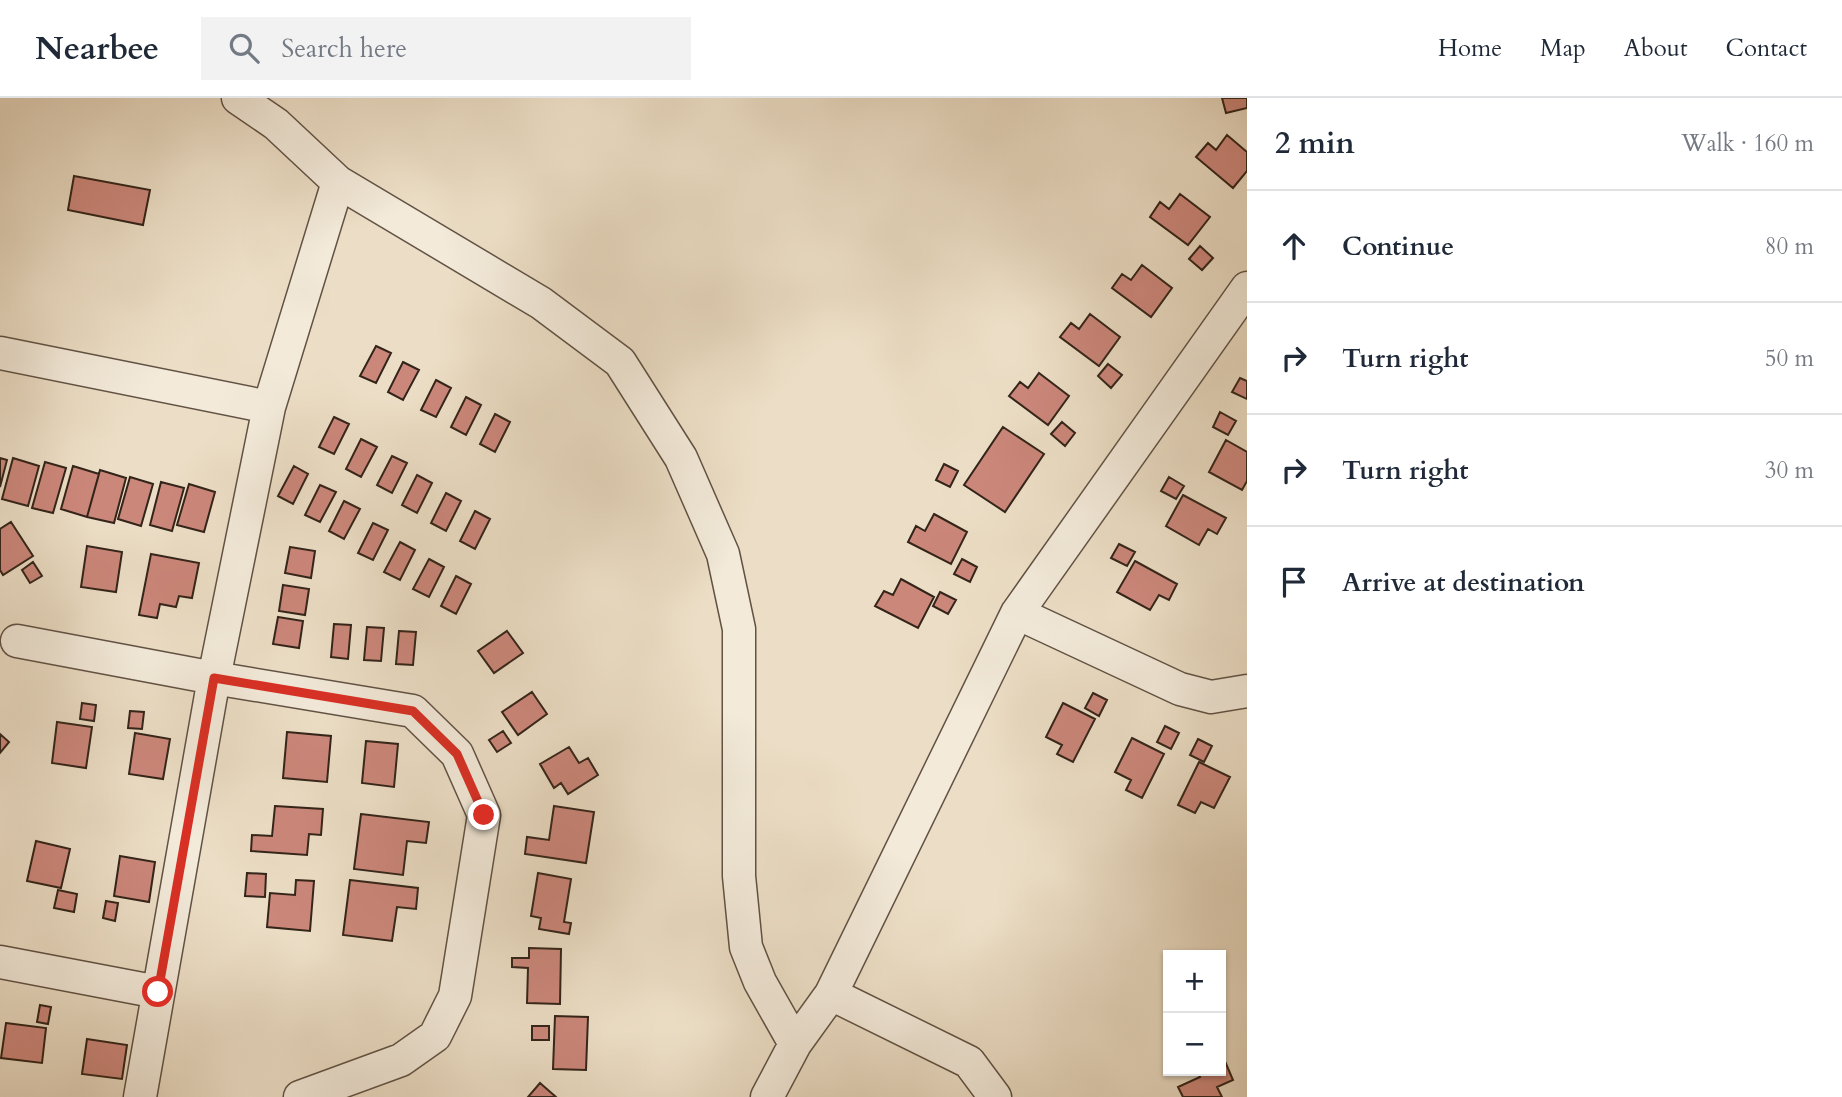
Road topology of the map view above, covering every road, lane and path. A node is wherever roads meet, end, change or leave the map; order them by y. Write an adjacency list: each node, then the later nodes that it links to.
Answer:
1 (239, 98): 2 (street)
2 (338, 182): 5 (street); 13 (street)
3 (1242, 306): 6 (street)
4 (0, 352): 5 (street)
5 (269, 407): 8 (street)
6 (1017, 613): 9 (street); 12 (street)
7 (17, 641): 8 (street)
8 (214, 678): 11 (street); 15 (street)
9 (1247, 691)
10 (0, 962): 11 (street)
11 (158, 992): 14 (street)
12 (831, 994): 13 (street); 17 (street)
13 (795, 1044): 16 (street)
14 (140, 1097)
15 (300, 1097)
16 (767, 1097)
17 (995, 1097)

